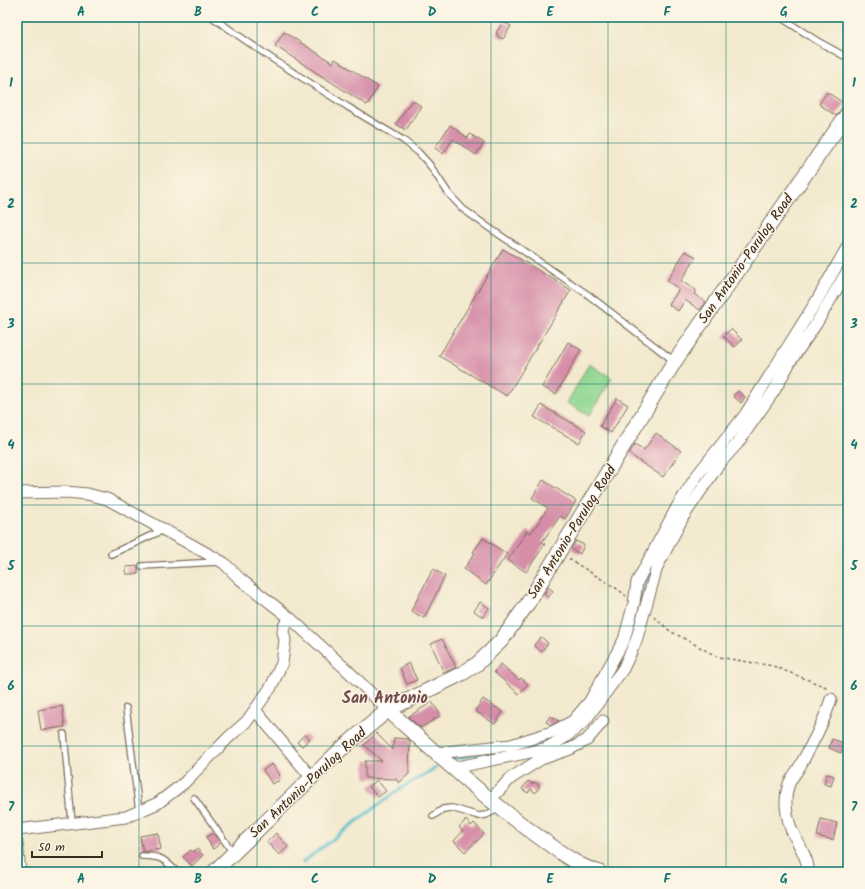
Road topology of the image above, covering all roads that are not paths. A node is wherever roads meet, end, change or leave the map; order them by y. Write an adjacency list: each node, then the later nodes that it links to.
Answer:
1 (212, 17): 7 (lane)
2 (780, 17): 3 (lane)
3 (848, 58)
4 (848, 113): 7 (street, San Antonio-Parulog Road)
5 (848, 246): 20 (street)
6 (848, 270): 21 (street)
7 (675, 361): 17 (street, San Antonio-Parulog Road)
8 (17, 493): 9 (street)
9 (164, 530): 10 (lane); 11 (street)
10 (111, 554)
11 (219, 562): 12 (lane); 13 (street)
12 (142, 566)
13 (290, 618): 16 (street); 17 (street)
14 (831, 699): 37 (street)
15 (126, 708): 25 (lane)
16 (255, 710): 22 (street); 25 (street)
17 (388, 710): 20 (street); 22 (street, San Antonio-Parulog Road)
18 (603, 721): 24 (street)
19 (64, 734): 27 (lane)
20 (437, 753): 21 (street)
21 (453, 768): 24 (street)
22 (311, 777): 31 (street, San Antonio-Parulog Road)
23 (194, 798): 31 (lane)
24 (495, 804): 26 (lane); 36 (street)
25 (139, 811): 27 (street)
26 (433, 816)
27 (72, 823): 28 (street)
28 (17, 830)
29 (17, 842): 30 (street)
30 (17, 846): 33 (street)
31 (234, 854): 35 (street, San Antonio-Parulog Road)
32 (142, 856): 34 (lane)
33 (20, 872)
34 (177, 872)
35 (214, 872)
36 (599, 872)
37 (808, 872)

